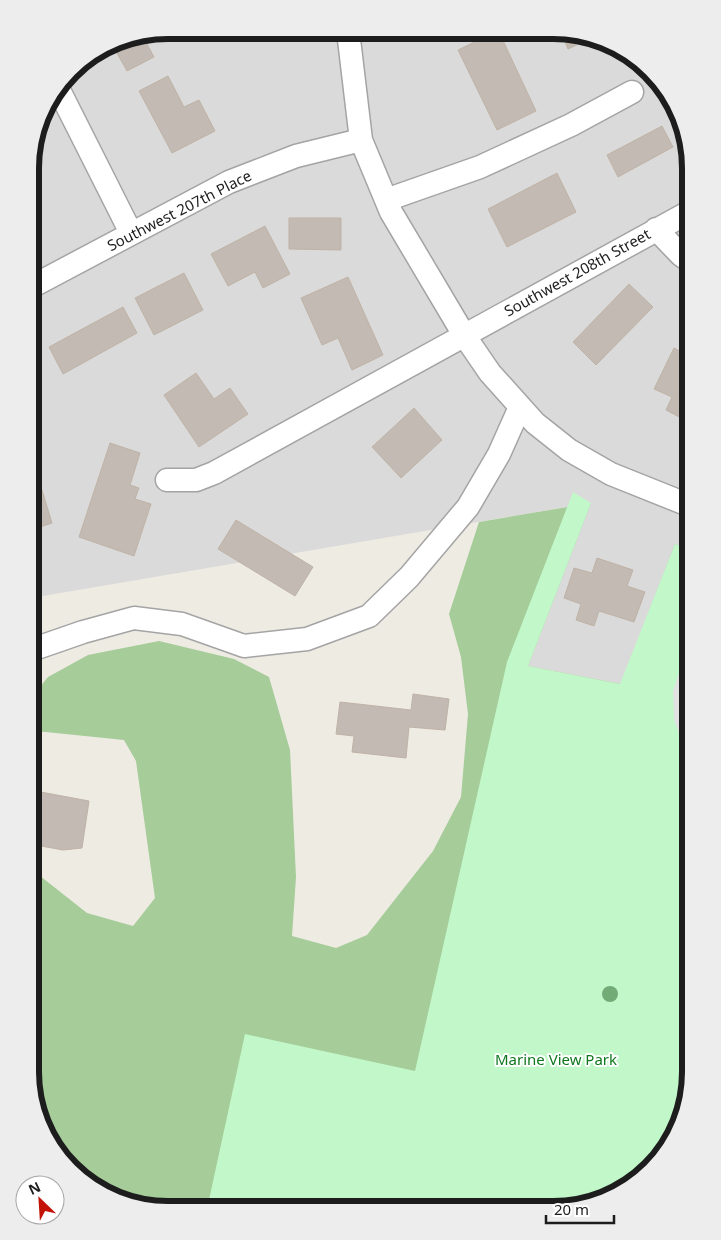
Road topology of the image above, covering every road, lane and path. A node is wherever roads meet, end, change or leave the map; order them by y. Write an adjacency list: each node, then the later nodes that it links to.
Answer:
1 (349, 39): 4 (street)
2 (632, 92): 5 (street)
3 (61, 94): 8 (street)
4 (361, 140): 5 (street); 8 (street, Southwest 207th Place)
5 (386, 200): 11 (street)
6 (682, 215): 7 (street, Southwest 208th Street)
7 (656, 229): 9 (street); 11 (street, Southwest 208th Street)
8 (131, 233): 10 (street, Southwest 207th Place)
9 (682, 256)
10 (39, 283)
11 (464, 335): 12 (street); 13 (street, Southwest 208th Street)
12 (520, 407): 14 (street); 15 (street)
13 (167, 480)
14 (682, 502)
15 (39, 647)

